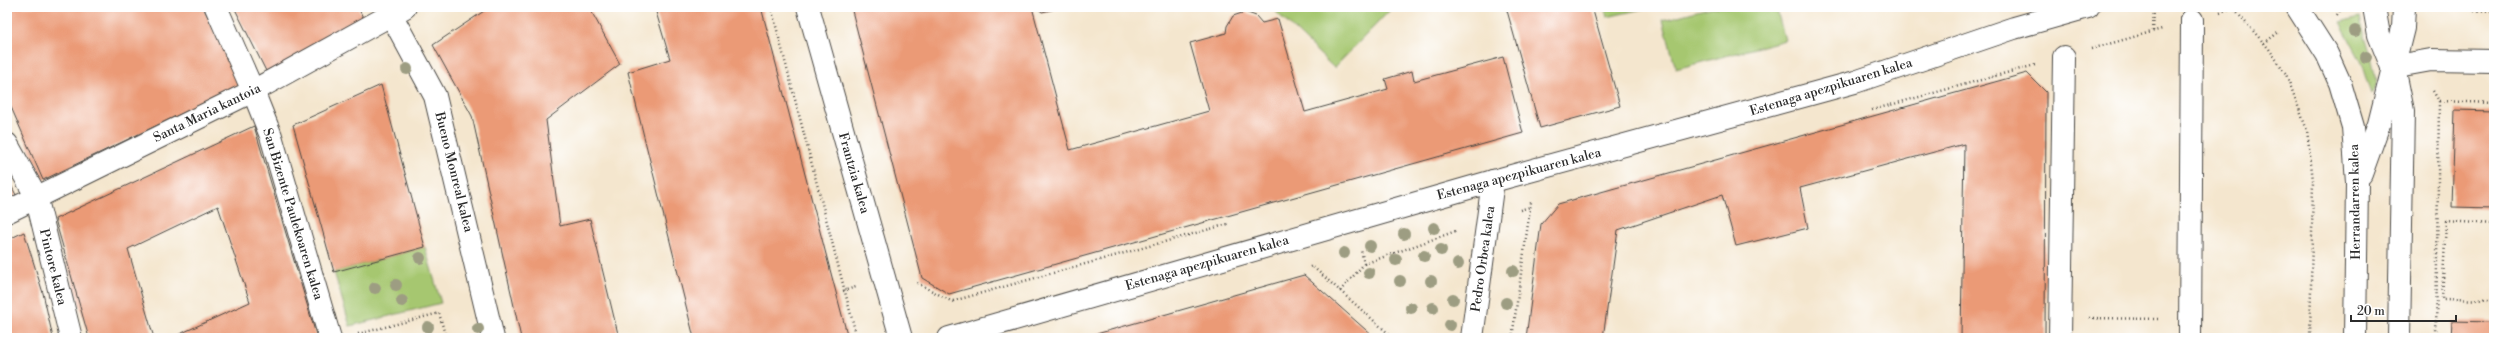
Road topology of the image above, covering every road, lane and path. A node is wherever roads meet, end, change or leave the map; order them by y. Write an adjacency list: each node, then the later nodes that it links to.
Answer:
1 (216, 7): 19 (street, San Bizente Paulekoaren kalea)
2 (771, 7): 44 (path)
3 (808, 7): 45 (street, Frantzia kalea)
4 (2088, 7): 24 (street, Estenaga apezpikuaren kalea)
5 (2154, 7): 14 (path)
6 (2233, 7): 13 (path); 49 (path)
7 (2297, 7): 25 (street, Herrandarren kalea)
8 (2374, 7): 18 (street)
9 (2404, 7): 18 (street)
10 (2434, 8): 12 (path); 16 (path)
11 (394, 10): 19 (street, Santa Maria kantoia); 43 (street, Bueno Monreal kalea)
12 (2494, 11)
13 (2192, 20): 14 (path); 37 (street)
14 (2153, 31): 15 (path)
15 (2064, 57): 22 (path); 36 (street)
16 (2431, 60): 17 (street); 18 (street); 20 (path)
17 (2494, 61)
18 (2392, 67): 25 (street); 51 (street)
19 (254, 91): 26 (street, Santa Maria kantoia); 41 (street, San Bizente Paulekoaren kalea)
20 (2439, 101): 21 (path); 52 (path)
21 (2494, 103)
22 (1869, 111)
23 (7, 144): 26 (street, Pintore kalea)
24 (1493, 181): 30 (street, Pedro Orbea kalea); 39 (street, Estenaga apezpikuaren kalea)
25 (2358, 182): 50 (street, Herrandarren kalea)
26 (36, 196): 29 (street, Santa Maria kantoia); 40 (street, Pintore kalea)
27 (1532, 200): 28 (path)
28 (1530, 207): 30 (path); 48 (path)
29 (7, 212)
30 (1489, 219): 32 (path); 47 (street, Pedro Orbea kalea)
31 (2494, 224): 35 (path)
32 (1364, 264)
33 (1312, 266): 46 (path)
34 (915, 276): 39 (path)
35 (2494, 300)
36 (2060, 328): 37 (path)
37 (2190, 329)
38 (357, 334): 42 (path)
39 (954, 336)
40 (71, 338)
41 (330, 338)
42 (446, 338)
43 (493, 338)
44 (856, 338)
45 (901, 338)
46 (1390, 338)
47 (1472, 338)
48 (1512, 338)
49 (2310, 338)
50 (2355, 338)
51 (2399, 338)
52 (2436, 338)

